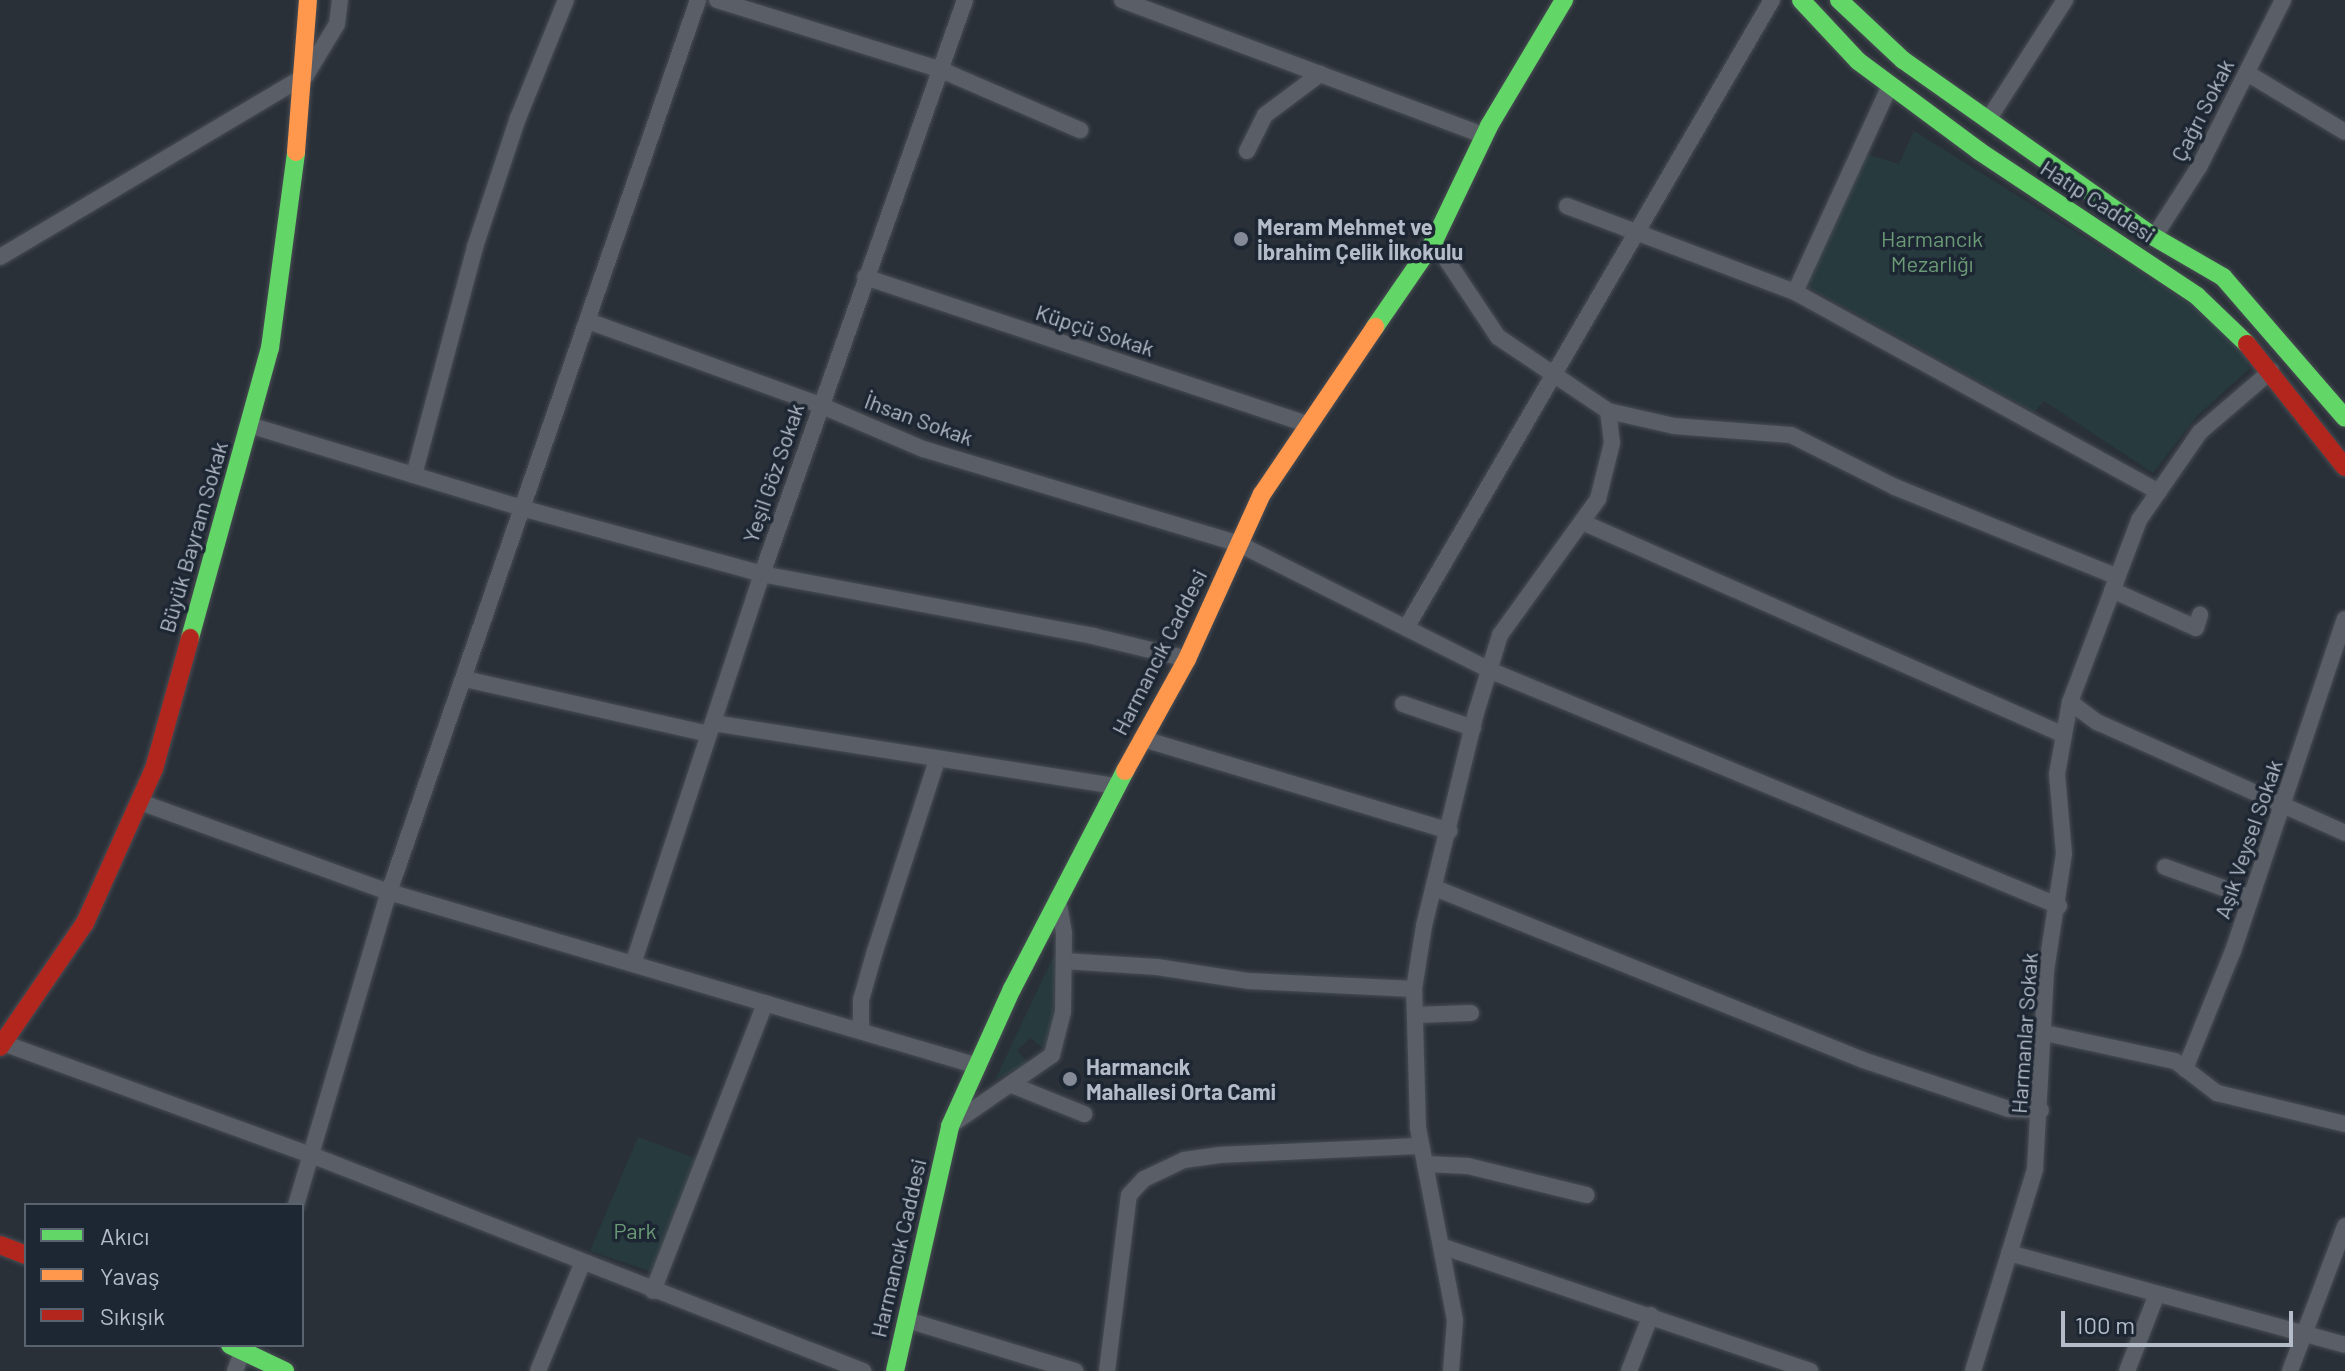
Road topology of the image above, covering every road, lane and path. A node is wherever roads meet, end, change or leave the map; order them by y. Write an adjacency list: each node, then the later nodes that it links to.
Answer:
1 (308, 0): 17 (street, Büyük Bayram Sokak)
2 (340, 0): 17 (street)
3 (566, 0): 40 (street)
4 (698, 0): 31 (street)
5 (717, 0): 14 (street)
6 (965, 0): 14 (street, Yeşil Göz Sokak)
7 (1564, 0): 22 (street, Harmancık Caddesi)
8 (1772, 0): 25 (street)
9 (1801, 0): 18 (street, Hatıp Caddesi)
10 (1839, 0): 19 (street, Hatıp Caddesi)
11 (2065, 0): 19 (street)
12 (2283, 0): 15 (street, Çağrı Sokak)
13 (1125, 1): 16 (street)
14 (939, 69): 20 (street); 29 (street, Yeşil Göz Sokak)
15 (2247, 73): 21 (street); 26 (street, Çağrı Sokak)
16 (1320, 74): 22 (street); 23 (street)
17 (306, 75): 28 (street); 37 (street, Büyük Bayram Sokak)
18 (1890, 85): 30 (street); 32 (street, Hatıp Caddesi)
19 (1988, 120): 26 (street, Hatıp Caddesi)
20 (1080, 130)
21 (2345, 132)
22 (1484, 135): 27 (street, Harmancık Caddesi)
23 (1247, 151)
24 (1567, 206): 25 (street)
25 (1633, 231): 30 (street); 33 (street)
26 (2154, 237): 36 (street, Hatıp Caddesi)
27 (1434, 241): 33 (street); 38 (street, Harmancık Caddesi)
28 (0, 257)
29 (865, 277): 34 (street, Yeşil Göz Sokak); 38 (street, Küpçü Sokak)
30 (1795, 292): 41 (street)
31 (588, 321): 34 (street, İhsan Sokak); 42 (street)
32 (2271, 371): 39 (street, Hatıp Caddesi); 41 (street, Harmanlar Sokak)
33 (1555, 378): 35 (street); 49 (street)
34 (820, 405): 44 (street, İhsan Sokak); 45 (street, Yeşil Göz Sokak)
35 (1608, 411): 43 (street); 46 (street)
36 (2345, 418)
37 (249, 425): 40 (street); 61 (street, Büyük Bayram Sokak)
38 (1310, 425): 44 (street, Harmancık Caddesi)
39 (2345, 467)
40 (414, 475): 42 (street)
41 (2159, 492): 46 (street, Harmanlar Sokak)
42 (525, 509): 45 (street); 52 (street)
43 (1582, 522): 51 (street); 57 (street)
44 (1239, 544): 49 (street, İhsan Sokak); 50 (street, Harmancık Caddesi)
45 (762, 574): 50 (street); 55 (street, Yeşil Göz Sokak)
46 (2115, 584): 47 (street); 53 (street, Harmanlar Sokak)
47 (2200, 615)
48 (2345, 619): 62 (street, Aşık Veysel Sokak)
49 (1406, 628): 51 (street, İhsan Sokak)
50 (1187, 659): 58 (street, Harmancık Caddesi)
51 (1489, 670): 56 (street); 70 (street, İhsan Sokak)
52 (465, 679): 55 (street); 67 (street)
53 (2070, 702): 57 (street, Harmanlar Sokak); 62 (street)
54 (1403, 704): 56 (street)
55 (711, 728): 59 (street); 72 (street, Yeşil Göz Sokak)
56 (1473, 728): 63 (street)
57 (2064, 735): 70 (street, Harmanlar Sokak)
58 (1143, 739): 60 (street, Harmancık Caddesi); 63 (street)
59 (937, 760): 60 (street); 77 (street)
60 (1116, 786): 68 (street, Harmancık Caddesi)
61 (140, 802): 67 (street); 79 (street, Büyük Bayram Sokak)
62 (2284, 806): 64 (street); 69 (street, Aşık Veysel Sokak)
63 (1450, 831): 66 (street)
64 (2345, 833)
65 (2165, 867): 69 (street)
66 (1435, 888): 73 (street); 83 (street)
67 (389, 892): 72 (street); 88 (street)
68 (1058, 898): 71 (street); 80 (street, Harmancık Caddesi)
69 (2251, 898): 81 (street, Aşık Veysel Sokak)
70 (2059, 906): 78 (street, Harmanlar Sokak)
71 (1064, 961): 73 (street); 82 (street)
72 (633, 964): 74 (street)
73 (1414, 989): 76 (street)
74 (765, 1003): 77 (street); 98 (street)
75 (1471, 1013): 76 (street)
76 (1415, 1015): 87 (street)
77 (861, 1031): 80 (street)
78 (2045, 1033): 81 (street); 83 (street, Harmanlar Sokak)
79 (1, 1045): 88 (street)
80 (978, 1066): 86 (street, Harmancık Caddesi)
81 (2185, 1069): 85 (street)
82 (1012, 1085): 84 (street); 86 (street)
83 (2041, 1110): 95 (street, Harmanlar Sokak)
84 (1084, 1114)
85 (2345, 1124)
86 (950, 1126): 101 (street, Harmancık Caddesi)
87 (1421, 1146): 89 (street); 111 (street)
88 (314, 1156): 91 (street); 97 (street)
89 (1425, 1164): 90 (street); 94 (street)
90 (1586, 1195)
91 (297, 1203)
92 (2345, 1226): 102 (street)
93 (0, 1245): 96 (street)
94 (1441, 1246): 100 (street); 112 (street)
95 (2009, 1253): 99 (street); 115 (street, Harmanlar Sokak)
96 (24, 1254)
97 (582, 1264): 98 (street); 107 (street)
98 (653, 1291): 108 (street)
99 (2157, 1294): 102 (street); 116 (street)
100 (1651, 1315): 113 (street); 114 (street)
101 (907, 1320): 109 (street, Harmancık Caddesi); 110 (street)
102 (2303, 1335): 103 (street); 117 (street)
103 (2345, 1345)
104 (239, 1347): 105 (street); 106 (street)
105 (235, 1371)
106 (285, 1371)
107 (538, 1371)
108 (863, 1371)
109 (895, 1371)
110 (1075, 1371)
111 (1107, 1371)
112 (1451, 1371)
113 (1629, 1371)
114 (1810, 1371)
115 (1973, 1371)
116 (2127, 1371)
117 (2290, 1371)

